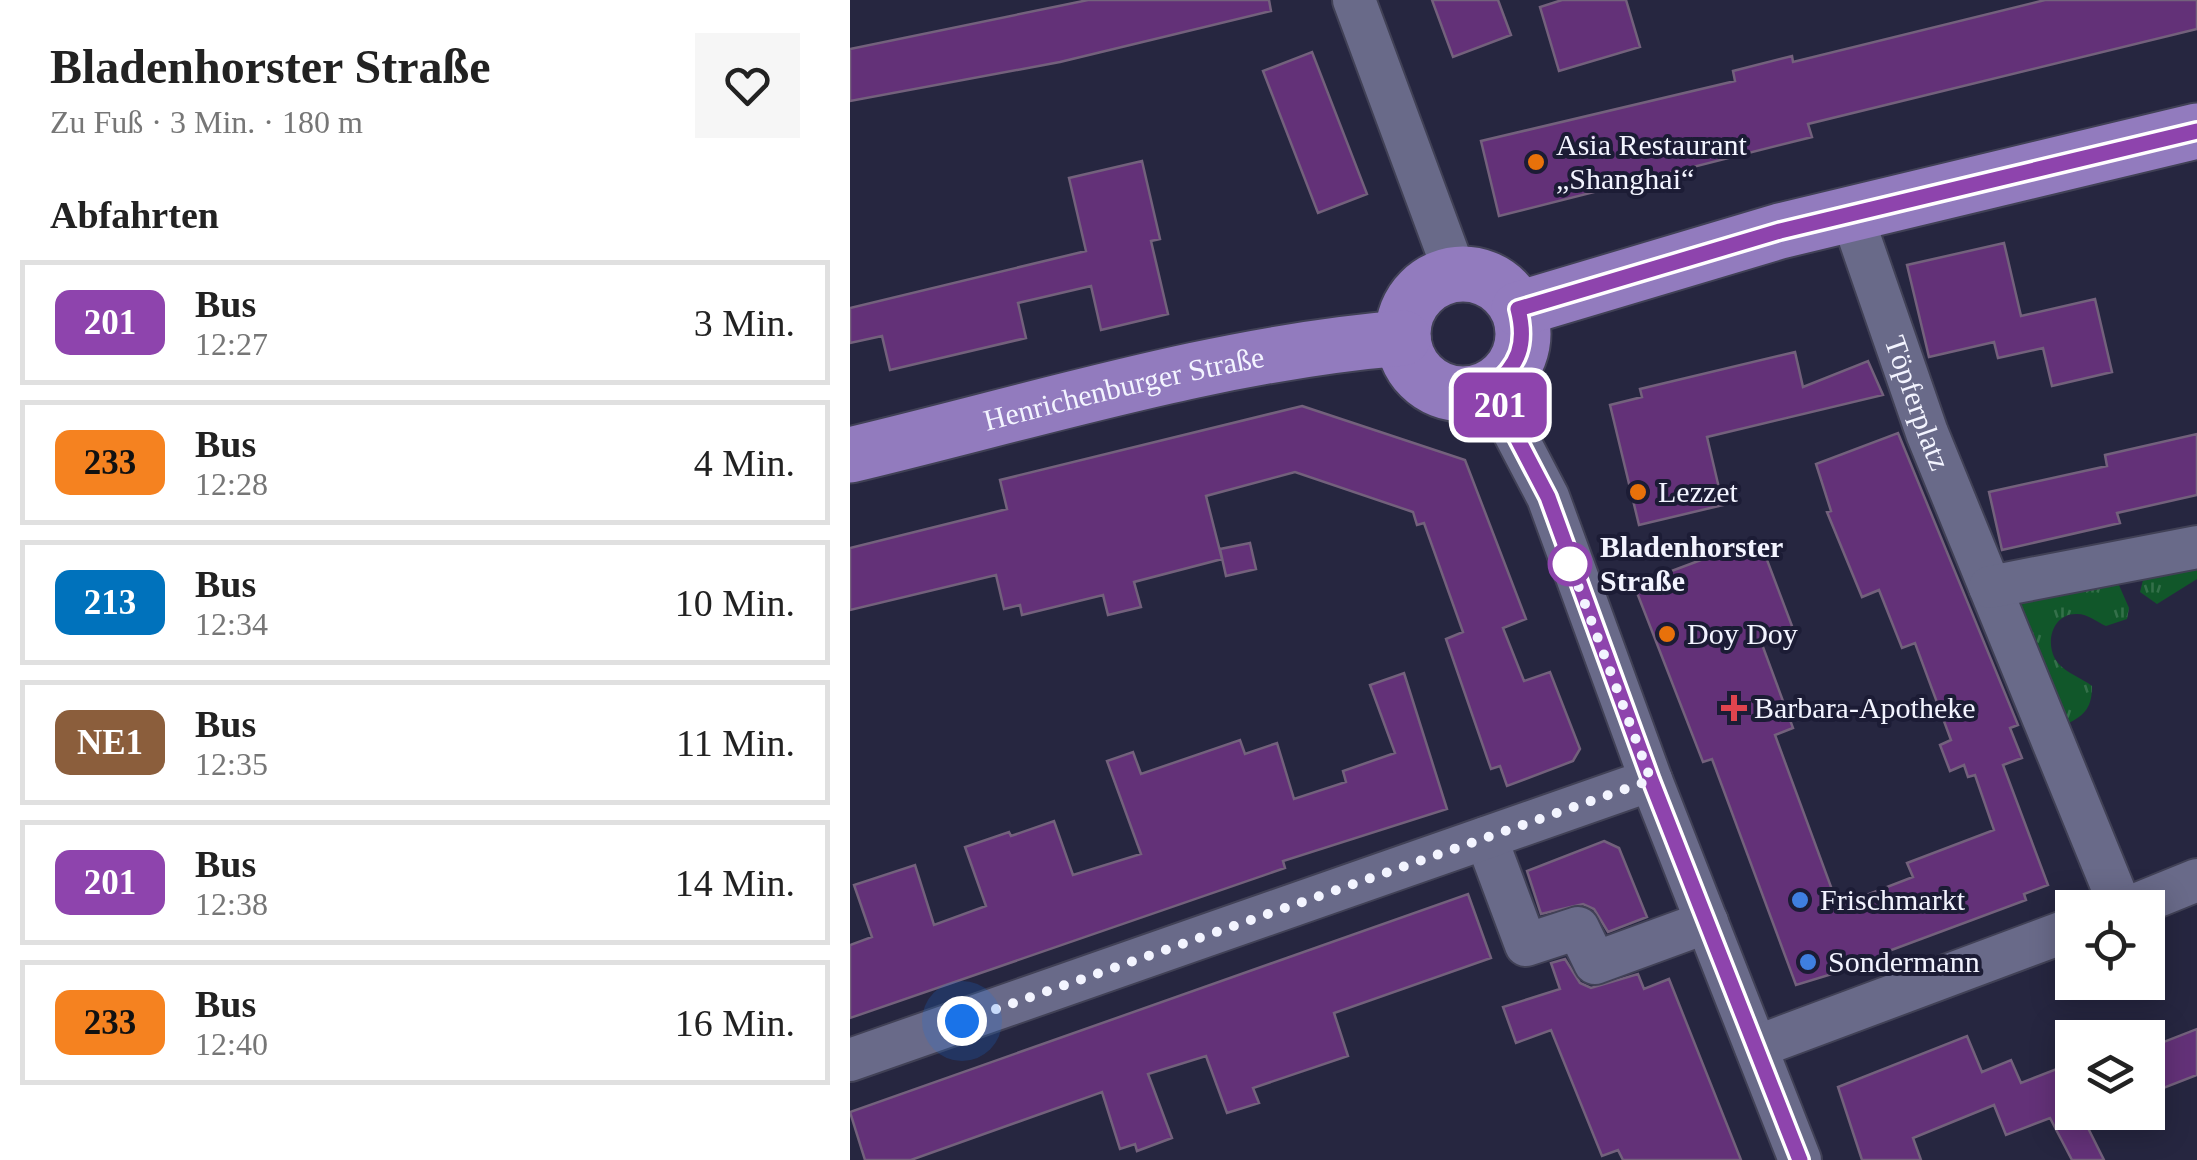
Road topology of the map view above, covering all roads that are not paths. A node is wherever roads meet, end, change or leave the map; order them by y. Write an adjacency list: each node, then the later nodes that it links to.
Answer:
1 (1354, 0): 4 (street)
2 (2197, 131): 3 (main road)
3 (1852, 216): 5 (main road); 10 (street, Töpferplatz)
4 (1455, 273): 5 (main road); 6 (main road)
5 (1518, 309): 7 (main road)
6 (1403, 338): 7 (main road); 8 (main road, Henrichenburger Straße)
7 (1491, 388): 11 (street)
8 (850, 455)
9 (2197, 547): 10 (street)
10 (1990, 587): 14 (street, Töpferplatz)
11 (1651, 780): 12 (street); 16 (street)
12 (1486, 838): 16 (street); 19 (street)
13 (2190, 877): 15 (street, Töpferplatz)
14 (2118, 890)
15 (2162, 890)
16 (1707, 922): 18 (street)
17 (2055, 935): 18 (street)
18 (1756, 1048): 20 (street)
19 (850, 1060)
20 (1800, 1160)

